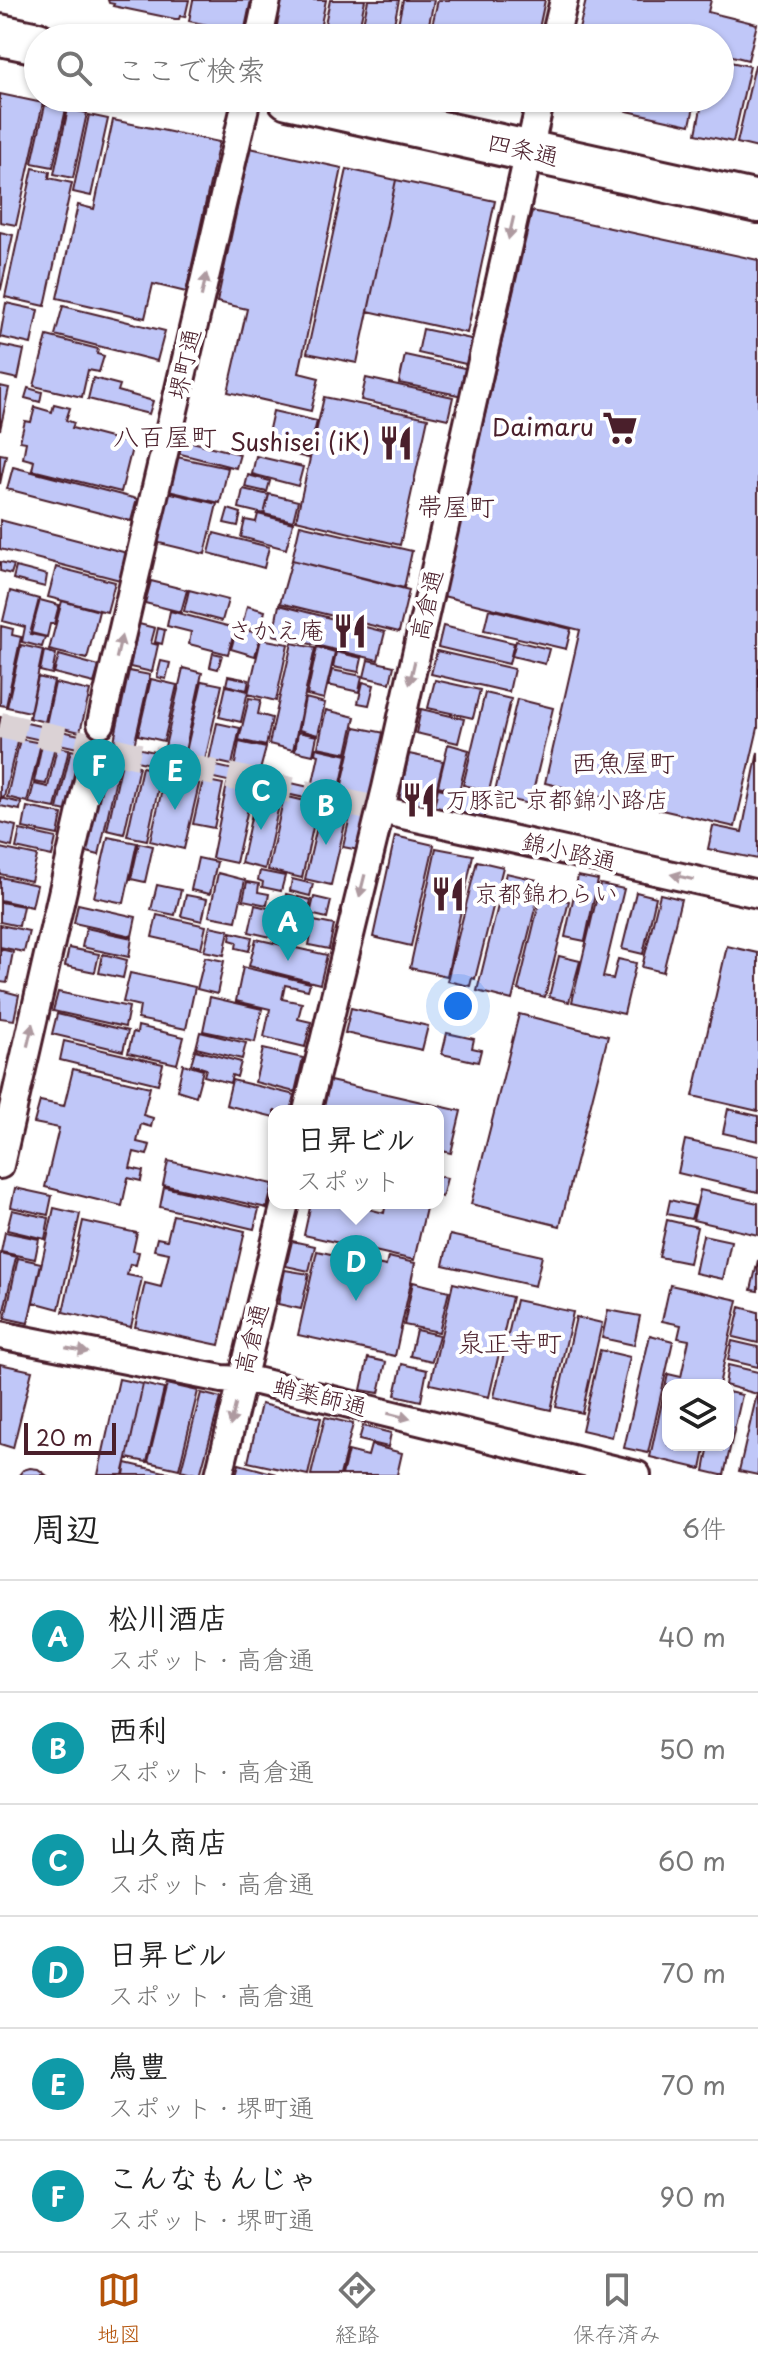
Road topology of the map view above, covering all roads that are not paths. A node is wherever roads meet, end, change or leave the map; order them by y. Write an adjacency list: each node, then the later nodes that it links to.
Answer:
1 (267, 0): 3 (street)
2 (564, 0): 4 (street)
3 (262, 24)
4 (558, 24)
5 (0, 35): 6 (main road)
6 (24, 40)
7 (244, 112): 12 (street, 堺町通, one-way to 7)
8 (350, 112): 10 (main road, 四条通)
9 (538, 112): 10 (street, 高倉通)
10 (528, 152): 11 (main road, 四条通); 14 (street, 高倉通, one-way to 14)
11 (758, 202)
12 (101, 723)
13 (89, 776): 17 (street, one-way to 13)
14 (381, 810): 15 (street, 錦小路通, one-way to 14); 16 (street, 高倉通, one-way to 16)
15 (758, 894)
16 (308, 1105)
17 (0, 1165)
18 (284, 1209): 20 (street, 高倉通)
19 (0, 1335): 20 (street, 蛸薬師通, one-way to 20)
20 (242, 1380): 21 (street, 高倉通, one-way to 21); 22 (street, 蛸薬師通, one-way to 22)
21 (219, 1475)
22 (637, 1475)

